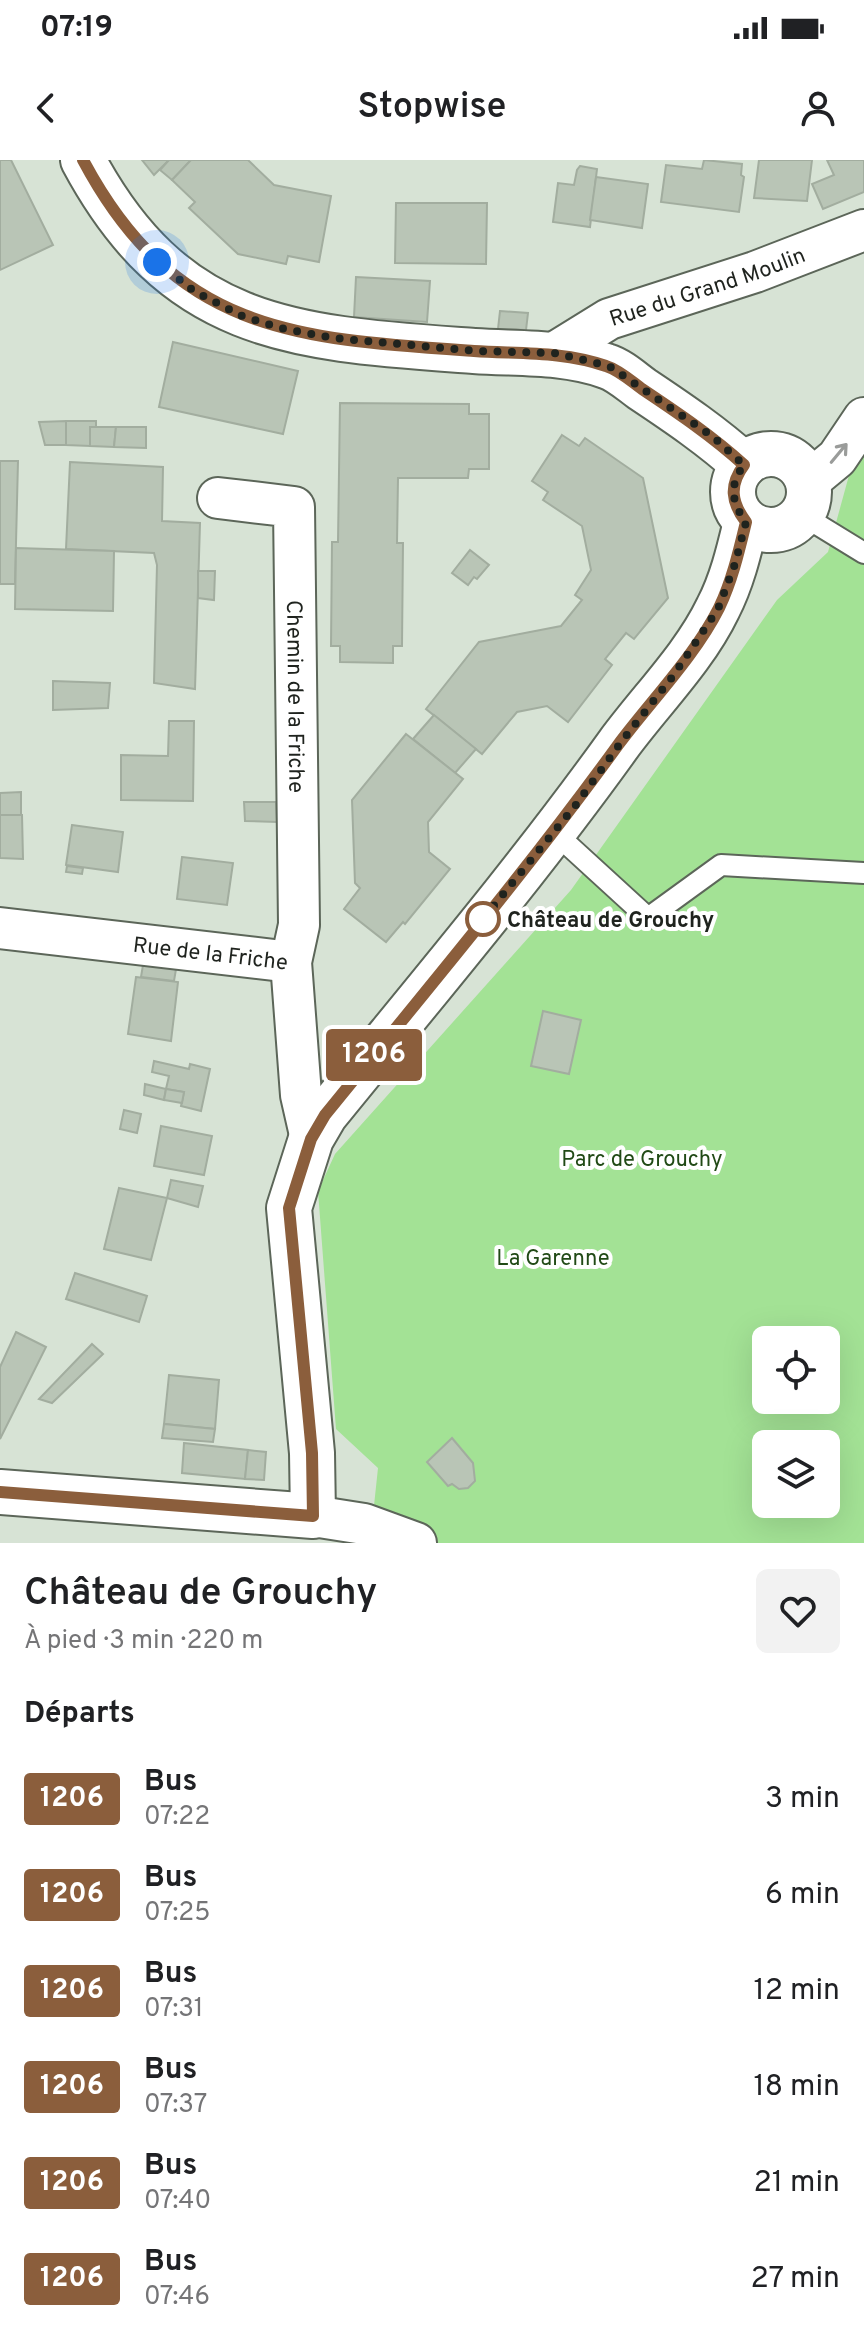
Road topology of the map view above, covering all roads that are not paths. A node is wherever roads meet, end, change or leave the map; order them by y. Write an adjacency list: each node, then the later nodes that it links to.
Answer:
1 (83, 160): 3 (street)
2 (864, 230): 3 (street, Rue du Grand Moulin)
3 (554, 353): 5 (street)
4 (864, 418): 7 (street, one-way to 4)
5 (744, 465): 7 (street); 8 (street)
6 (218, 498): 13 (street, Chemin de la Friche)
7 (805, 498): 8 (street); 9 (lane)
8 (746, 522): 10 (street)
9 (864, 553)
10 (554, 832): 11 (lane); 14 (street)
11 (864, 873)
12 (0, 928): 13 (street, Rue de la Friche)
13 (291, 962): 14 (street, Rue de la Friche)
14 (311, 1139): 16 (street)
15 (0, 1492): 16 (street)
16 (331, 1526): 17 (street)
17 (416, 1543)

